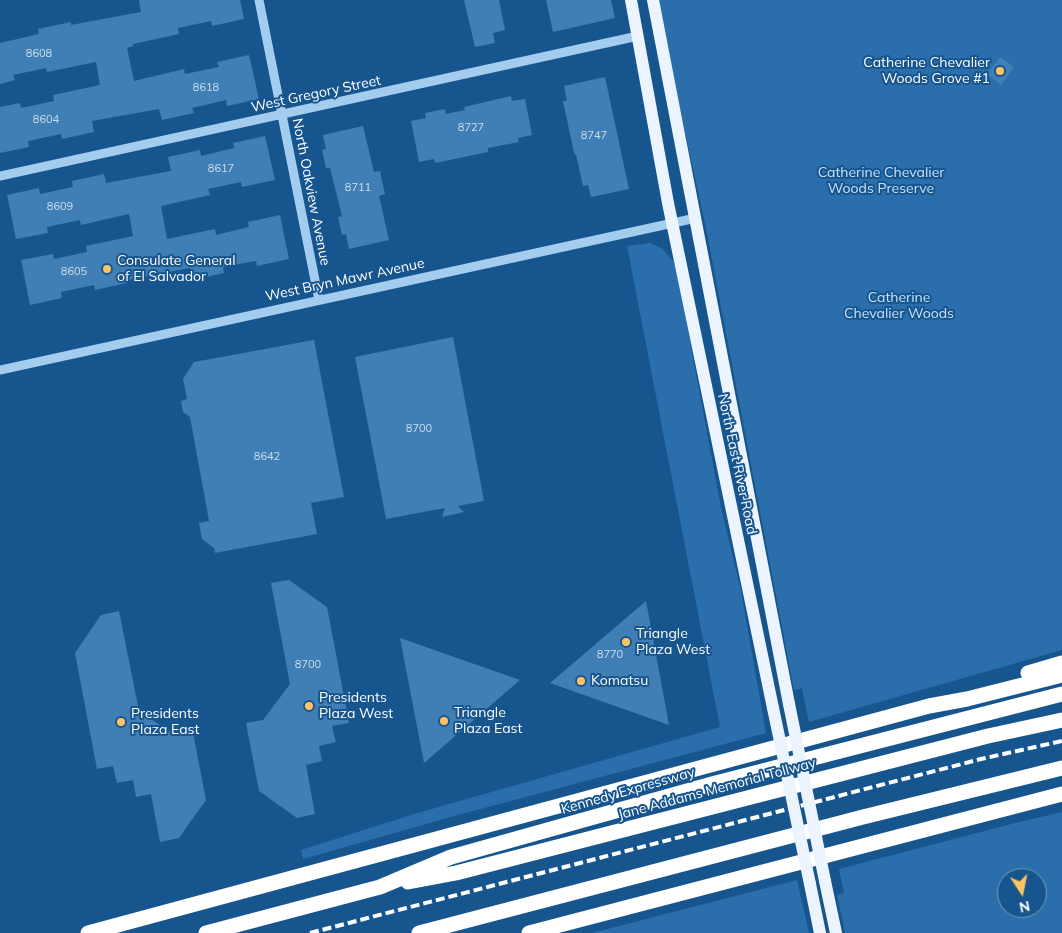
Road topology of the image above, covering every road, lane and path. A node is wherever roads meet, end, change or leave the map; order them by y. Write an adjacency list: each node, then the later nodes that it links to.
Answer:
1 (259, 0): 5 (street, North Oakview Avenue)
2 (631, 0): 4 (main road, North East River Road)
3 (653, 0): 7 (main road, North East River Road)
4 (638, 36): 5 (street, West Gregory Street); 8 (main road, North East River Road)
5 (282, 115): 6 (street, West Gregory Street); 9 (street, North Oakview Avenue)
6 (0, 176)
7 (696, 218): 8 (street, West Bryn Mawr Avenue); 24 (main road, North East River Road, bridge)
8 (672, 223): 9 (street, West Bryn Mawr Avenue); 23 (main road, North East River Road, bridge)
9 (319, 300): 10 (street, West Bryn Mawr Avenue)
10 (0, 370)
11 (1062, 663): 14 (highway)
12 (1062, 675): 14 (highway)
13 (1062, 694): 18 (highway, Kennedy Expressway)
14 (929, 706): 19 (highway)
15 (1062, 720): 18 (highway, Jane Addams Memorial Tollway)
16 (1062, 768): 21 (highway)
17 (1062, 795): 22 (highway)
18 (380, 887): 20 (highway, Kennedy Expressway)
19 (88, 933)
20 (206, 933)
21 (419, 933)
22 (529, 933)
23 (820, 933)
24 (836, 933)

